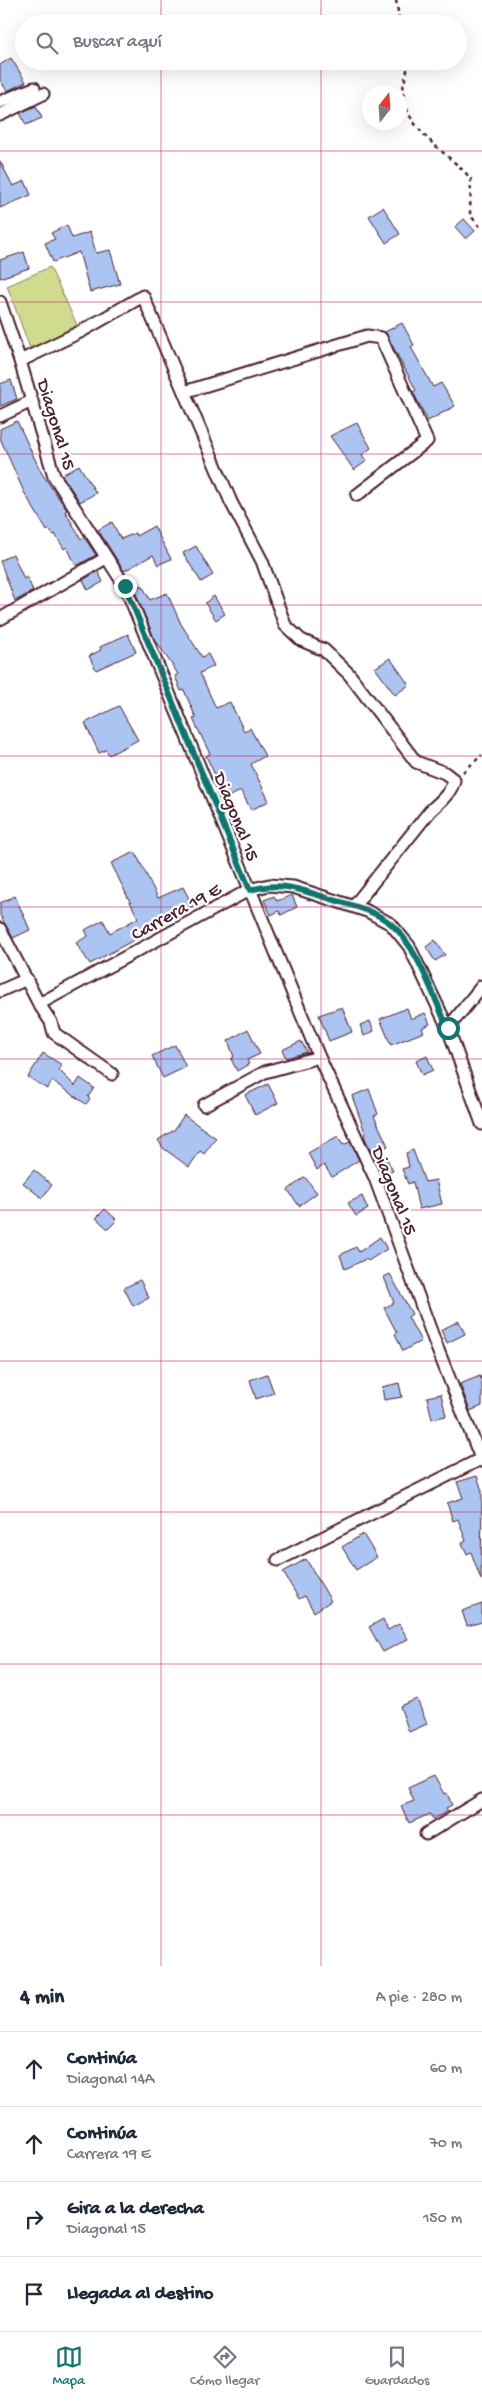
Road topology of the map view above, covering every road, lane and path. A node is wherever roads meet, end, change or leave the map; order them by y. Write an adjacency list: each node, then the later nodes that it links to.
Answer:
1 (396, 0): 2 (path)
2 (398, 15)
3 (407, 70): 6 (path)
4 (0, 102): 5 (street)
5 (0, 115)
6 (482, 229)
7 (0, 302): 8 (street, Diagonal 15)
8 (20, 360): 9 (street); 10 (street, Diagonal 15)
9 (184, 392): 12 (street); 16 (street)
10 (32, 401): 11 (street); 13 (street, Diagonal 15)
11 (0, 416)
12 (357, 495)
13 (106, 558): 14 (street); 17 (street, Diagonal 15)
14 (0, 619)
15 (482, 755): 16 (path)
16 (454, 780): 18 (street)
17 (250, 890): 18 (street, Carrera 19 E); 23 (street, Carrera 19 E); 25 (street, Diagonal 15)
18 (354, 906): 24 (street, Carrera 19 E)
19 (0, 929): 20 (street)
20 (27, 978): 22 (street); 23 (street)
21 (482, 986): 24 (street)
22 (0, 990)
23 (40, 1004): 26 (street)
24 (448, 1028): 28 (street)
25 (319, 1057): 27 (street); 29 (street, Diagonal 15)
26 (112, 1074)
27 (204, 1105)
28 (482, 1124)
29 (482, 1460): 30 (street)
30 (278, 1560)
31 (482, 1800): 32 (street)
32 (426, 1834)

